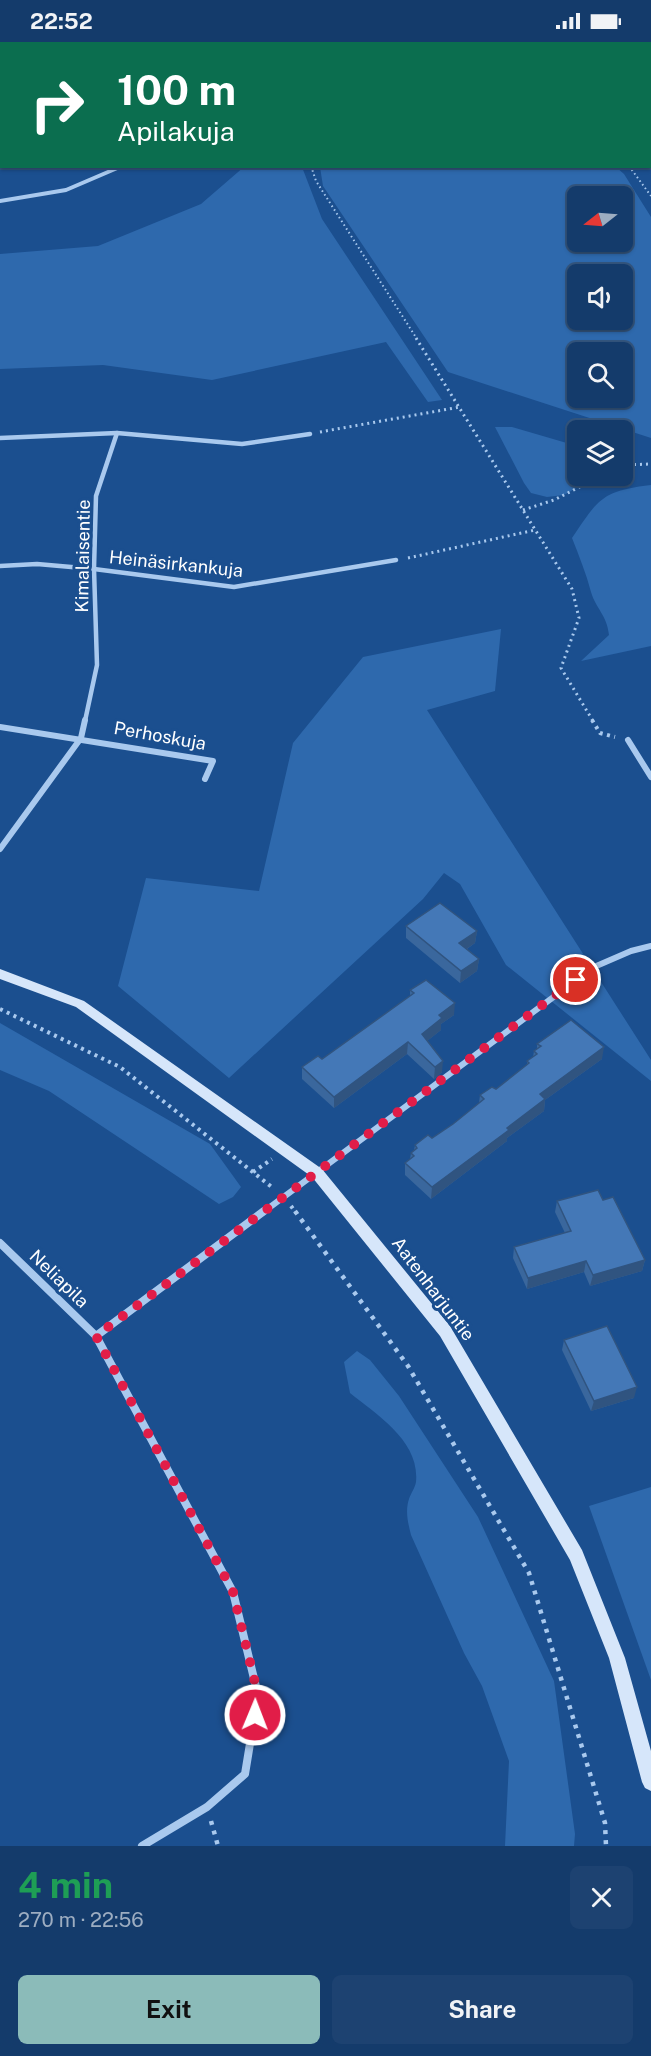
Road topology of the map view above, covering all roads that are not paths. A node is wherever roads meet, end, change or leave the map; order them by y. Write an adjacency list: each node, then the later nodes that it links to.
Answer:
1 (117, 168): 3 (street)
2 (0, 196): 3 (street)
3 (9, 199): 4 (street)
4 (0, 201)
5 (117, 433): 6 (street); 7 (street); 10 (street, Kimalaisentie)
6 (310, 434)
7 (0, 438)
8 (396, 561): 10 (street, Heinäsirkankuja)
9 (0, 566): 10 (street, Heinäsirkankuja)
10 (94, 569): 12 (street, Kimalaisentie)
11 (0, 727): 12 (street)
12 (81, 738): 15 (street, Perhoskuja); 16 (street, Kimalaisentie)
13 (628, 740): 14 (street)
14 (651, 777)
15 (205, 779)
16 (0, 849)
17 (651, 946): 19 (street)
18 (0, 974): 19 (street, Aatenharjuntie)
19 (317, 1173): 21 (street); 22 (street, Aatenharjuntie)
20 (0, 1243): 21 (street, Neliapila)
21 (96, 1336): 23 (street, Neliapila)
22 (651, 1782)
23 (142, 1846)

